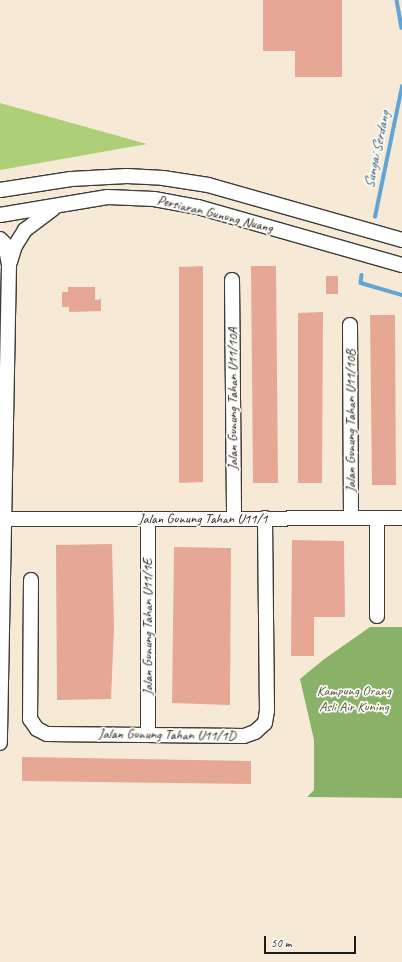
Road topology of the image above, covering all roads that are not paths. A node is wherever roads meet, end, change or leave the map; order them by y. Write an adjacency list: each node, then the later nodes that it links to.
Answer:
1 (0, 190): 5 (street, Persiaran Gunung Nuang)
2 (61, 204): 3 (street, Persiaran Gunung Nuang); 6 (street); 7 (street, Persiaran Gunung Nuang)
3 (0, 215)
4 (0, 239): 6 (street)
5 (402, 240)
6 (9, 265): 10 (street)
7 (402, 265)
8 (232, 280): 11 (street, Jalan Gunung Tahan U11/10A)
9 (350, 325): 13 (street, Jalan Gunung Tahan U11/10B)
10 (3, 384): 16 (street)
11 (234, 518): 12 (street, Jalan Gunung Tahan U11/1); 17 (street, Jalan Gunung Tahan U11/1)
12 (265, 518): 13 (street, Jalan Gunung Tahan U11/1); 20 (street, Jalan Gunung Tahan U11/1D)
13 (351, 518): 14 (street, Jalan Gunung Tahan U11/1)
14 (377, 518): 15 (street, Jalan Gunung Tahan U11/1); 19 (street)
15 (402, 518)
16 (4, 519): 17 (street, Jalan Gunung Tahan U11/1); 21 (street)
17 (148, 519): 20 (street, Jalan Gunung Tahan U11/1E)
18 (32, 580): 20 (street, Jalan Gunung Tahan U11/1D)
19 (377, 616)
20 (148, 735)
21 (0, 743)

